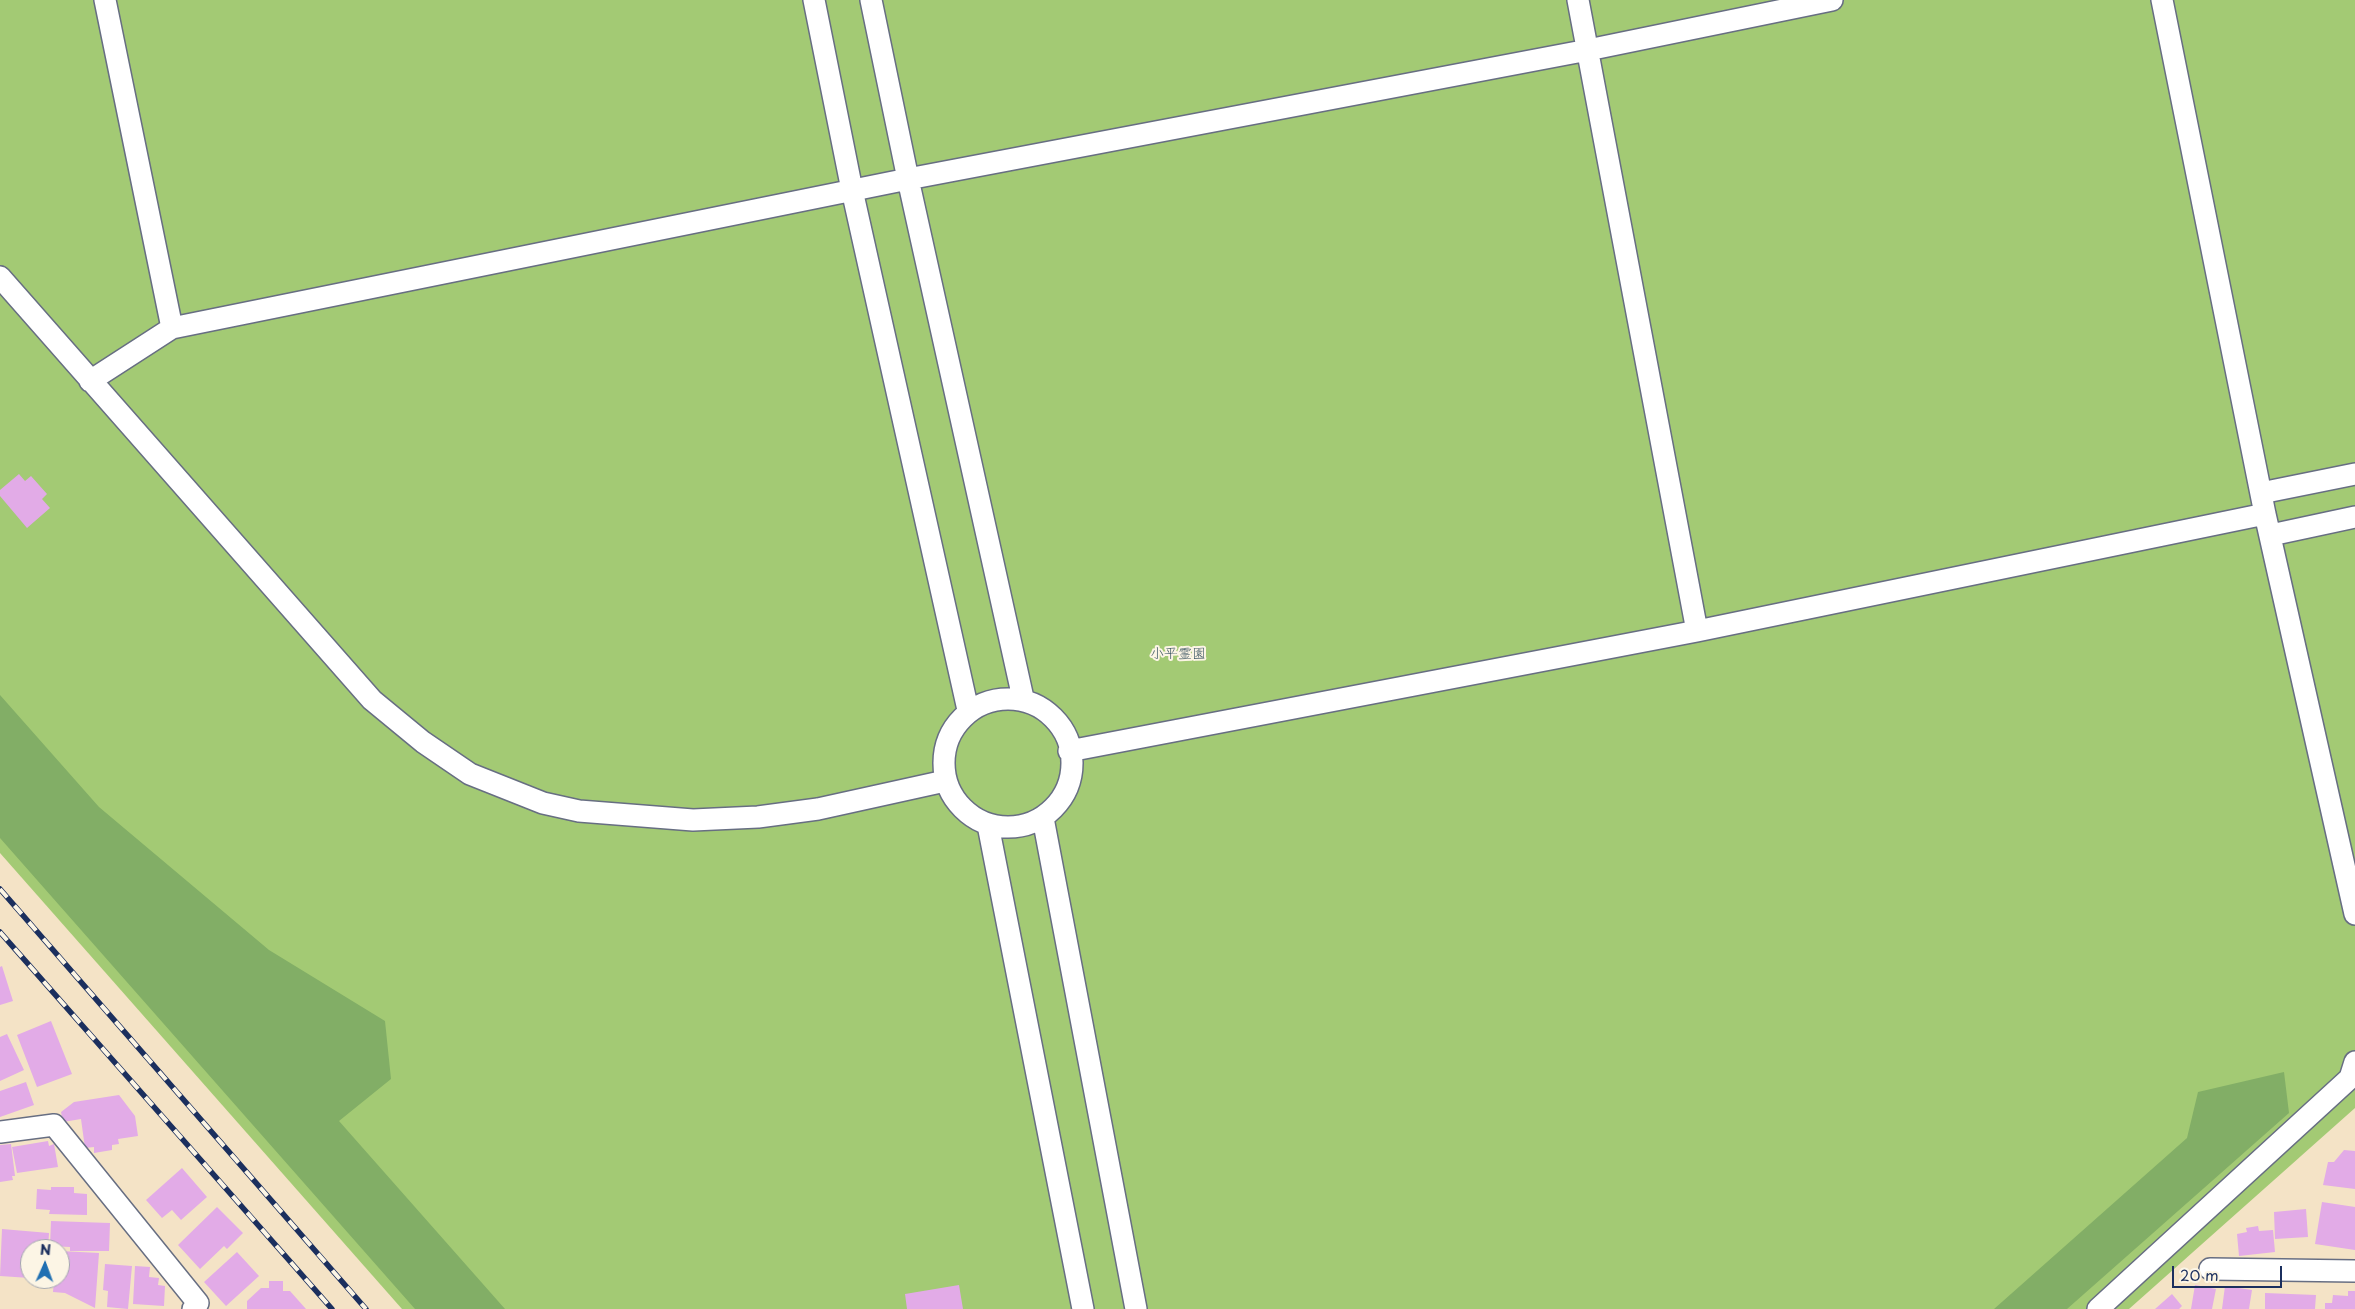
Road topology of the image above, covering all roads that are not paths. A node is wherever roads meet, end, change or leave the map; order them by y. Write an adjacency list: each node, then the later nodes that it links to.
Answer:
1 (105, 0): 11 (lane)
2 (814, 0): 9 (lane)
3 (871, 0): 8 (lane)
4 (1578, 0): 7 (lane)
5 (1832, 0): 7 (lane)
6 (2162, 0): 14 (lane)
7 (1588, 50): 8 (lane); 18 (lane)
8 (908, 179): 9 (lane); 19 (lane)
9 (852, 190): 11 (lane); 20 (lane)
10 (0, 277): 12 (lane)
11 (172, 328): 12 (lane)
12 (90, 381): 22 (lane)
13 (2355, 474): 14 (lane)
14 (2262, 493): 15 (lane)
15 (2265, 514): 17 (lane); 18 (lane)
16 (2355, 517): 17 (lane)
17 (2271, 535): 25 (lane)
18 (1697, 631): 21 (lane)
19 (1022, 698): 20 (lane); 21 (lane)
20 (968, 710): 22 (lane)
21 (1069, 751): 23 (lane)
22 (946, 781): 24 (lane)
23 (1043, 818): 24 (lane); 32 (lane)
24 (988, 825): 31 (lane)
25 (2355, 914)
26 (2355, 1062): 33 (lane)
27 (0, 1132): 30 (lane)
28 (2210, 1269): 29 (lane)
29 (2355, 1271)
30 (193, 1309)
31 (1083, 1309)
32 (1136, 1309)
33 (2098, 1309)

